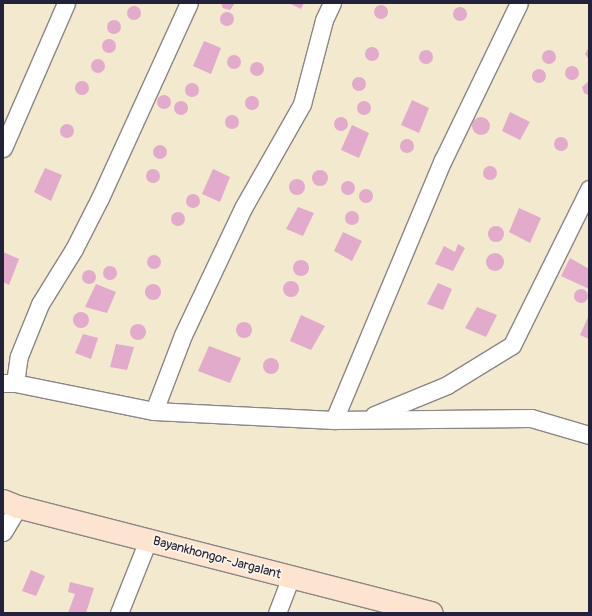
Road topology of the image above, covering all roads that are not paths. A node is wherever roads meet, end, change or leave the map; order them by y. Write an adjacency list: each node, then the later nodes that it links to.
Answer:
1 (66, 3): 5 (street)
2 (189, 3): 7 (street)
3 (332, 3): 8 (street)
4 (519, 3): 10 (street)
5 (3, 148)
6 (589, 189): 9 (street)
7 (9, 383): 8 (street)
8 (154, 411): 10 (street)
9 (367, 418): 10 (street); 11 (street)
10 (334, 420)
11 (589, 435)
12 (10, 504): 13 (street); 14 (street, Bayankhongor-Jargalant)
13 (3, 532)
14 (148, 540): 15 (street, Bayankhongor-Jargalant); 16 (street)
15 (291, 576): 17 (street); 18 (street, Bayankhongor-Jargalant)
16 (120, 613)
17 (278, 613)
18 (429, 613)

